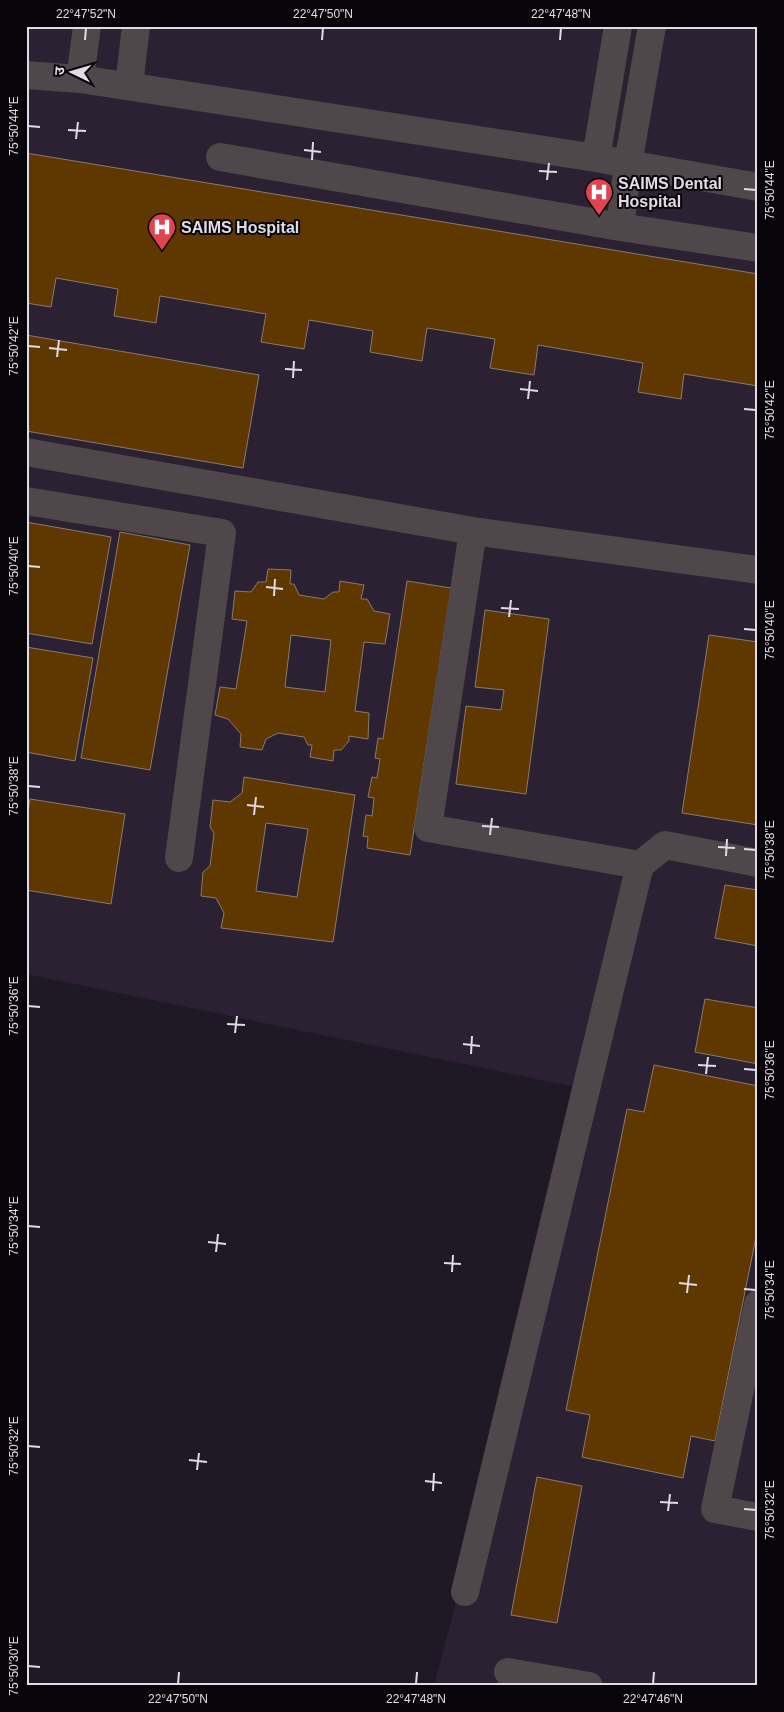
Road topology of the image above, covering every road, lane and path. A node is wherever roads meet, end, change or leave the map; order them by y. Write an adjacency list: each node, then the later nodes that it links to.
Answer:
1 (87, 26): 6 (lane)
2 (136, 26): 7 (lane)
3 (618, 26): 9 (lane)
4 (652, 26): 10 (lane)
5 (26, 74): 6 (lane)
6 (80, 79): 7 (lane)
7 (129, 86): 9 (lane)
8 (220, 157): 12 (lane)
9 (596, 158): 10 (lane)
10 (628, 164): 11 (lane); 12 (lane)
11 (758, 187)
12 (620, 227): 13 (lane)
13 (758, 248)
14 (26, 452): 16 (lane)
15 (26, 501): 18 (lane)
16 (472, 531): 17 (lane); 20 (lane)
17 (758, 570)
18 (180, 858)
19 (758, 863): 20 (lane)
20 (640, 866): 23 (lane)
21 (758, 1304): 22 (lane)
22 (758, 1517)
23 (465, 1592)
24 (508, 1672): 25 (lane)
25 (589, 1686)

